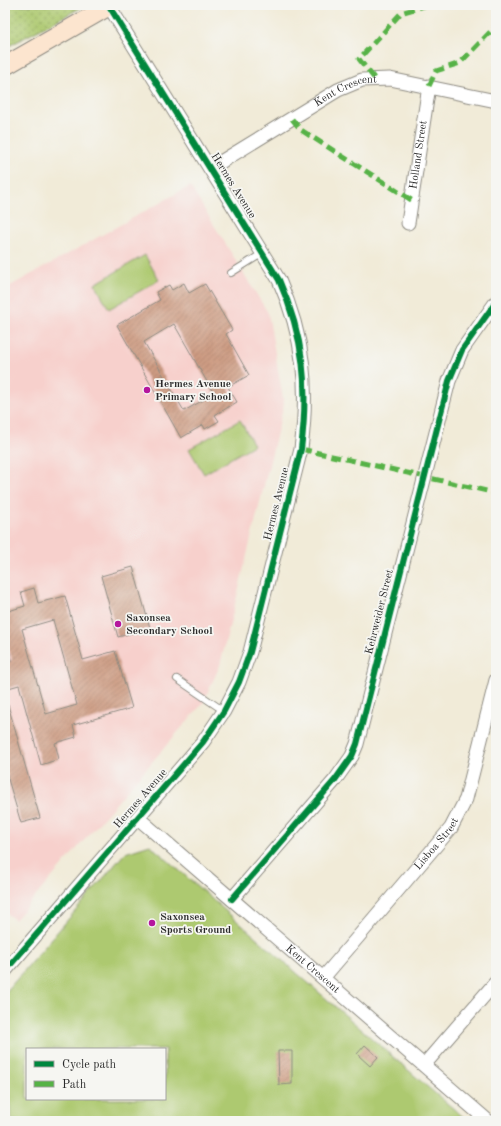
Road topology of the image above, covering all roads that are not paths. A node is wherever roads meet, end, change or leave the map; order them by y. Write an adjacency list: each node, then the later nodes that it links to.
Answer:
1 (110, 6): 2 (main road); 5 (street, Hermes Avenue)
2 (5, 66)
3 (429, 86): 4 (street, Kent Crescent); 5 (street, Kent Crescent); 6 (street, Holland Street)
4 (496, 101)
5 (211, 168): 7 (street, Hermes Avenue)
6 (408, 223)
7 (263, 253): 8 (lane); 12 (street, Hermes Avenue)
8 (232, 273)
9 (496, 302): 14 (street, Kehrweider Street)
10 (177, 679): 12 (lane)
11 (496, 680): 16 (street, Lisboa Street)
12 (224, 712): 13 (street, Hermes Avenue)
13 (138, 818): 14 (street, Kent Crescent); 15 (street, Hermes Avenue)
14 (232, 900): 16 (street, Kent Crescent)
15 (5, 971)
16 (323, 978): 18 (street, Kent Crescent)
17 (496, 982): 18 (street)
18 (424, 1065): 19 (street, Kent Crescent)
19 (488, 1121)

